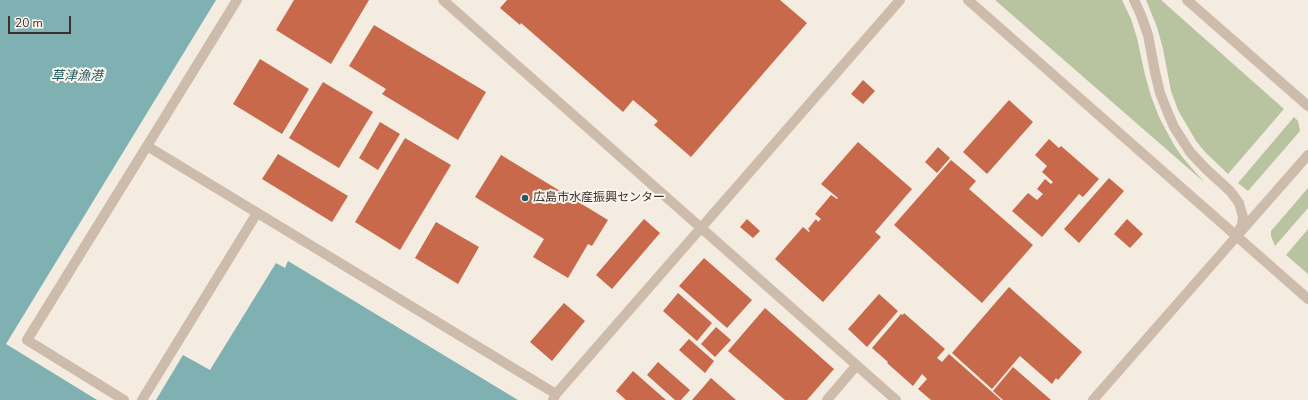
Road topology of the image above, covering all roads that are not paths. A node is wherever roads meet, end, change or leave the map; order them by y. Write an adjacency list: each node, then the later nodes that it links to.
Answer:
1 (237, 0): 8 (street)
2 (443, 0): 11 (street)
3 (900, 0): 11 (street)
4 (968, 0): 12 (street)
5 (1134, 0): 12 (street)
6 (1187, 0): 7 (street)
7 (1308, 106)
8 (147, 146): 10 (street); 16 (street)
9 (1308, 155): 12 (street)
10 (257, 213): 15 (street); 17 (street)
11 (702, 227): 14 (street); 15 (street)
12 (1236, 236): 13 (street); 20 (street)
13 (1308, 299)
14 (856, 366): 18 (street); 19 (street)
15 (555, 397)
16 (124, 400)
17 (142, 400)
18 (827, 400)
19 (896, 400)
20 (1093, 400)

